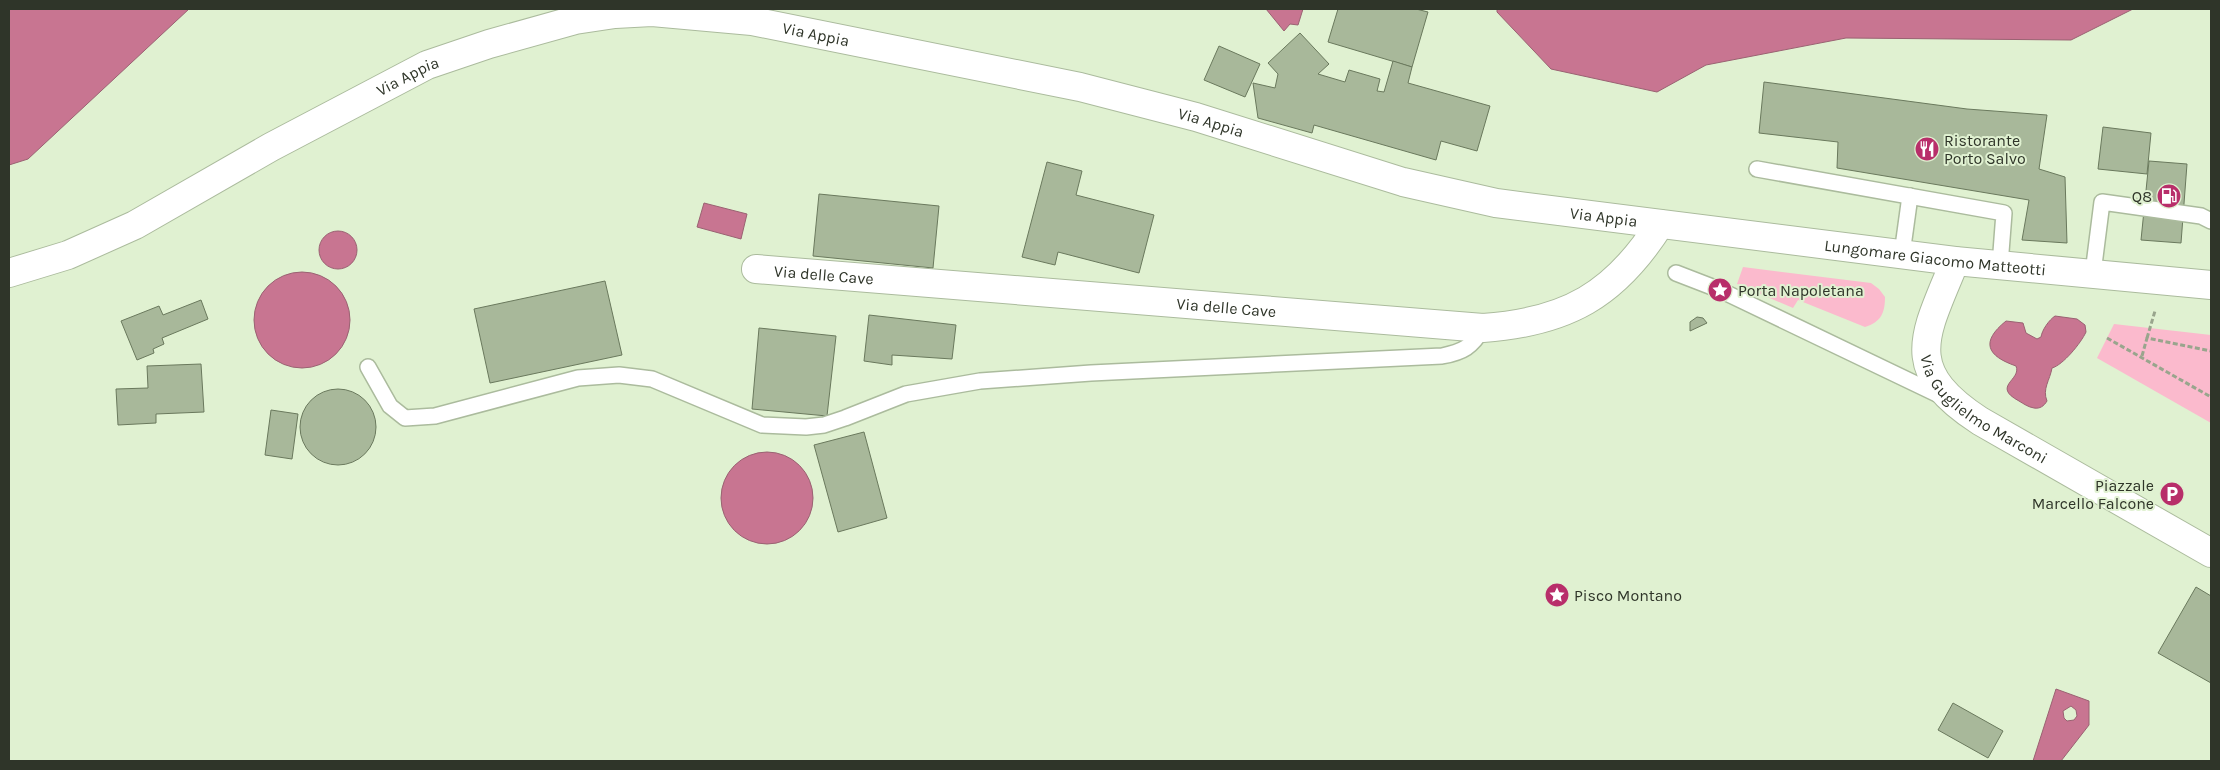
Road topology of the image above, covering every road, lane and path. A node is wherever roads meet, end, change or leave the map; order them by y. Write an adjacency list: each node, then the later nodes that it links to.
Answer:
1 (1757, 169): 2 (lane)
2 (1910, 196): 5 (lane); 7 (lane)
3 (2211, 221): 11 (lane)
4 (1660, 224): 5 (main road, Lungomare Giacomo Matteotti); 9 (main road, Via Appia); 14 (main road, Via delle Cave)
5 (1902, 254): 6 (main road, Lungomare Giacomo Matteotti)
6 (1955, 261): 7 (main road, Lungomare Giacomo Matteotti); 21 (main road, Via Guglielmo Marconi)
7 (2000, 265): 11 (main road, Lungomare Giacomo Matteotti)
8 (756, 269): 14 (main road, Via delle Cave)
9 (9, 273)
10 (1676, 273): 21 (lane)
11 (2093, 273): 12 (main road, Lungomare Giacomo Matteotti)
12 (2211, 285)
13 (2155, 311): 16 (path)
14 (1484, 328): 19 (lane)
15 (2107, 338): 18 (path)
16 (2148, 338): 17 (path); 18 (path)
17 (2211, 351)
18 (2142, 356): 20 (path)
19 (368, 367)
20 (2211, 397)
21 (1952, 401): 22 (main road, Via Guglielmo Marconi)
22 (2211, 553)

